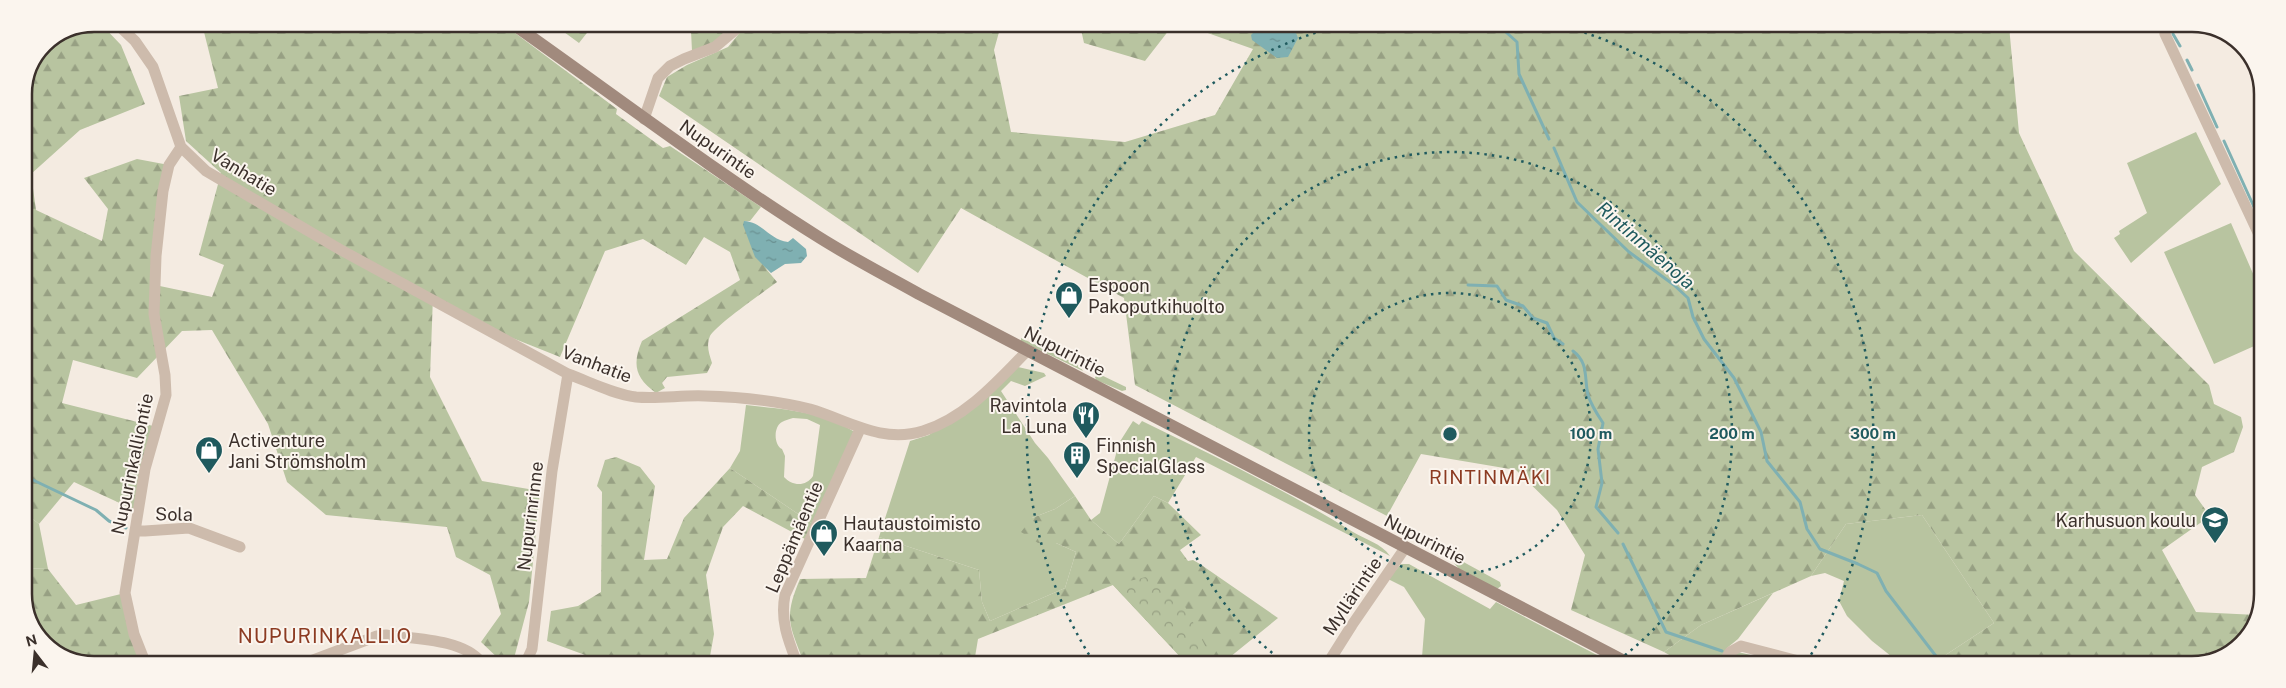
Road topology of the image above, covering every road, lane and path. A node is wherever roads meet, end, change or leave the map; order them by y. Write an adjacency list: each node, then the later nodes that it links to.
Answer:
1 (126, 32): 6 (street)
2 (523, 32): 5 (main road, Nupurintie)
3 (732, 32): 5 (street)
4 (2165, 32): 7 (street)
5 (644, 119): 8 (main road, Nupurintie)
6 (181, 147): 9 (street, Vanhatie); 11 (street, Nupurinkalliontie)
7 (2253, 223)
8 (1027, 351): 10 (street, Vanhatie); 13 (main road, Nupurintie)
9 (568, 374): 10 (street, Vanhatie); 17 (street, Nupurinrinne)
10 (860, 429): 18 (street, Leppämäentie)
11 (135, 530): 12 (street, Sola); 14 (street, Nupurinkalliontie)
12 (240, 547)
13 (1405, 548): 19 (street, Myllärintie); 20 (main road, Nupurintie)
14 (143, 656)
15 (324, 656): 16 (street)
16 (477, 656)
17 (529, 656)
18 (794, 656)
19 (1332, 656)
20 (1614, 656)
21 (1728, 656): 22 (street)
22 (1779, 656)

